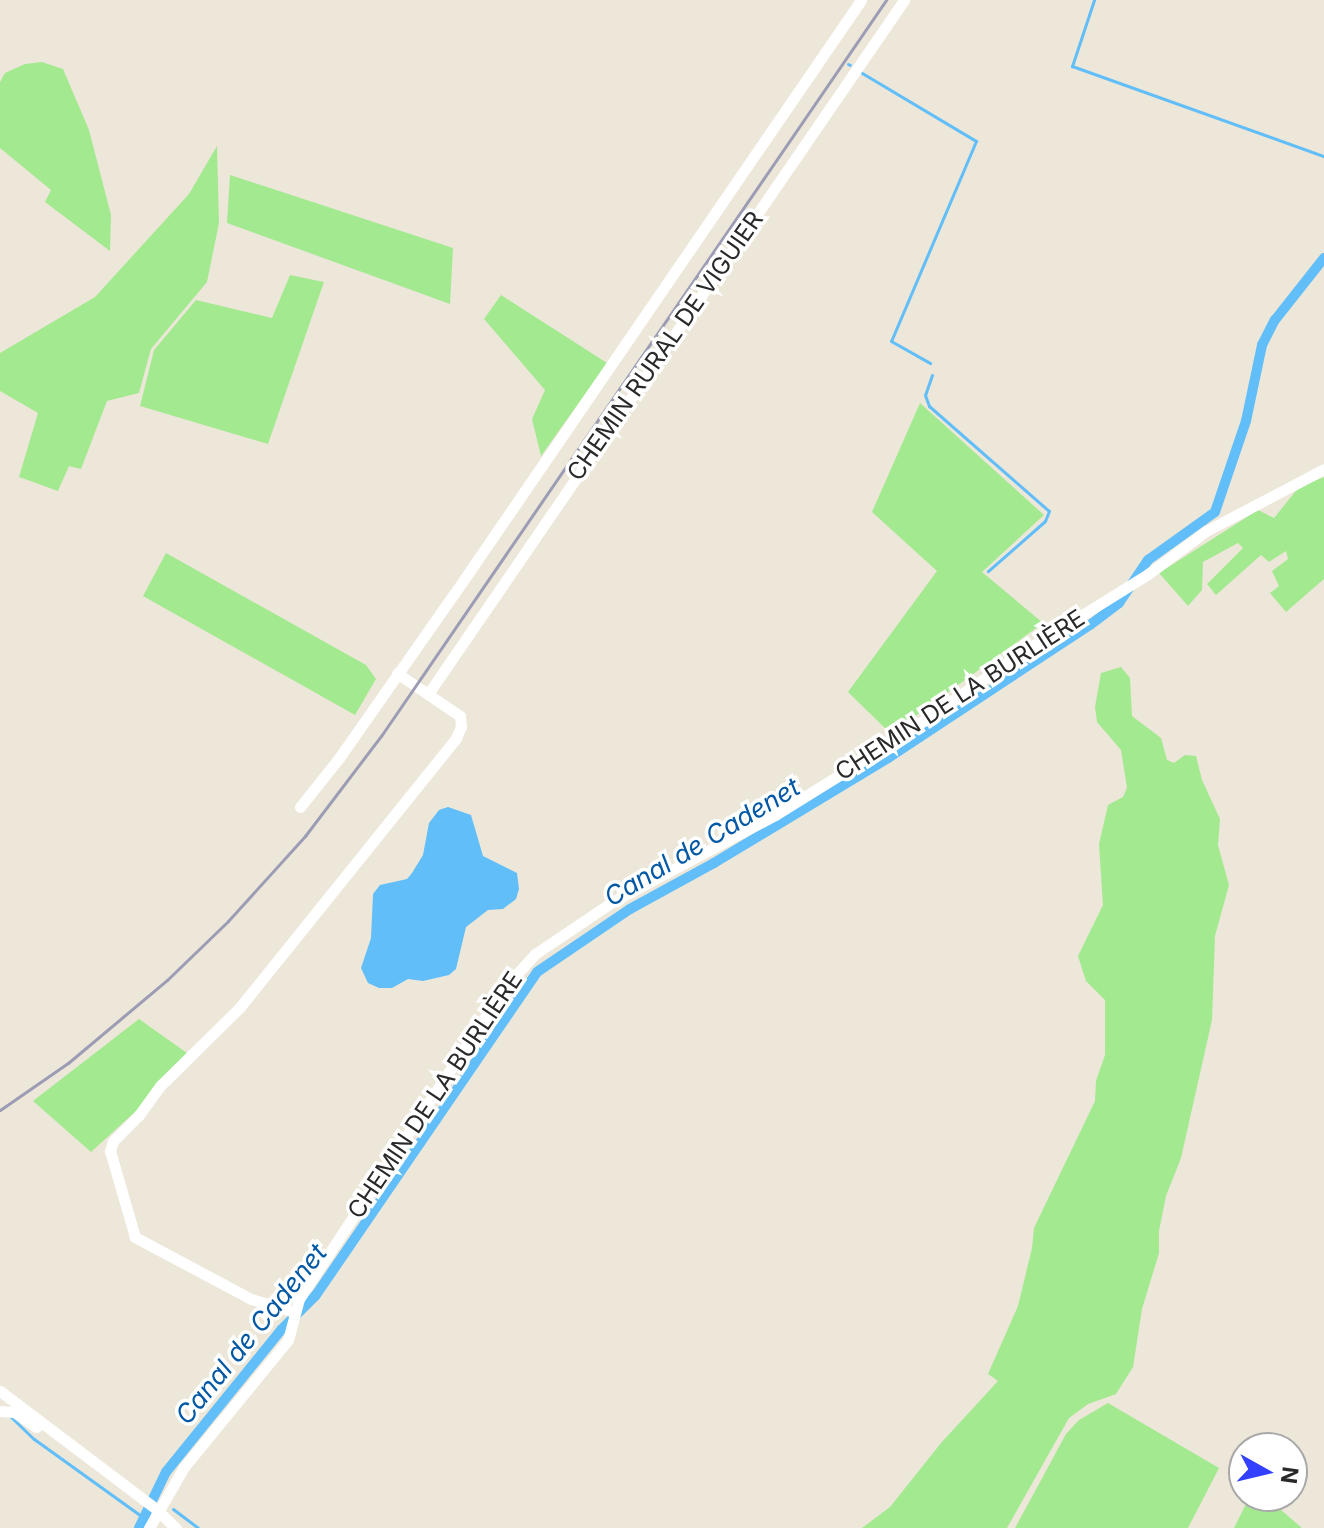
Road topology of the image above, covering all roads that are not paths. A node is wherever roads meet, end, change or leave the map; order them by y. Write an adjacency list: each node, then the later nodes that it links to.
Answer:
1 (861, 0): 4 (street)
2 (904, 0): 5 (street, CHEMIN RURAL DE VIGUIER)
3 (1324, 469): 7 (street, CHEMIN DE LA BURLIÈRE)
4 (397, 673): 5 (street); 6 (street)
5 (428, 694): 7 (street)
6 (300, 807)
7 (294, 1314): 11 (street, CHEMIN DE LA BURLIÈRE)
8 (0, 1391): 10 (street)
9 (0, 1411): 10 (street)
10 (65, 1442): 11 (street)
11 (150, 1505): 12 (street, CHEMIN DE LA BURLIÈRE); 13 (street)
12 (149, 1528)
13 (176, 1528)

